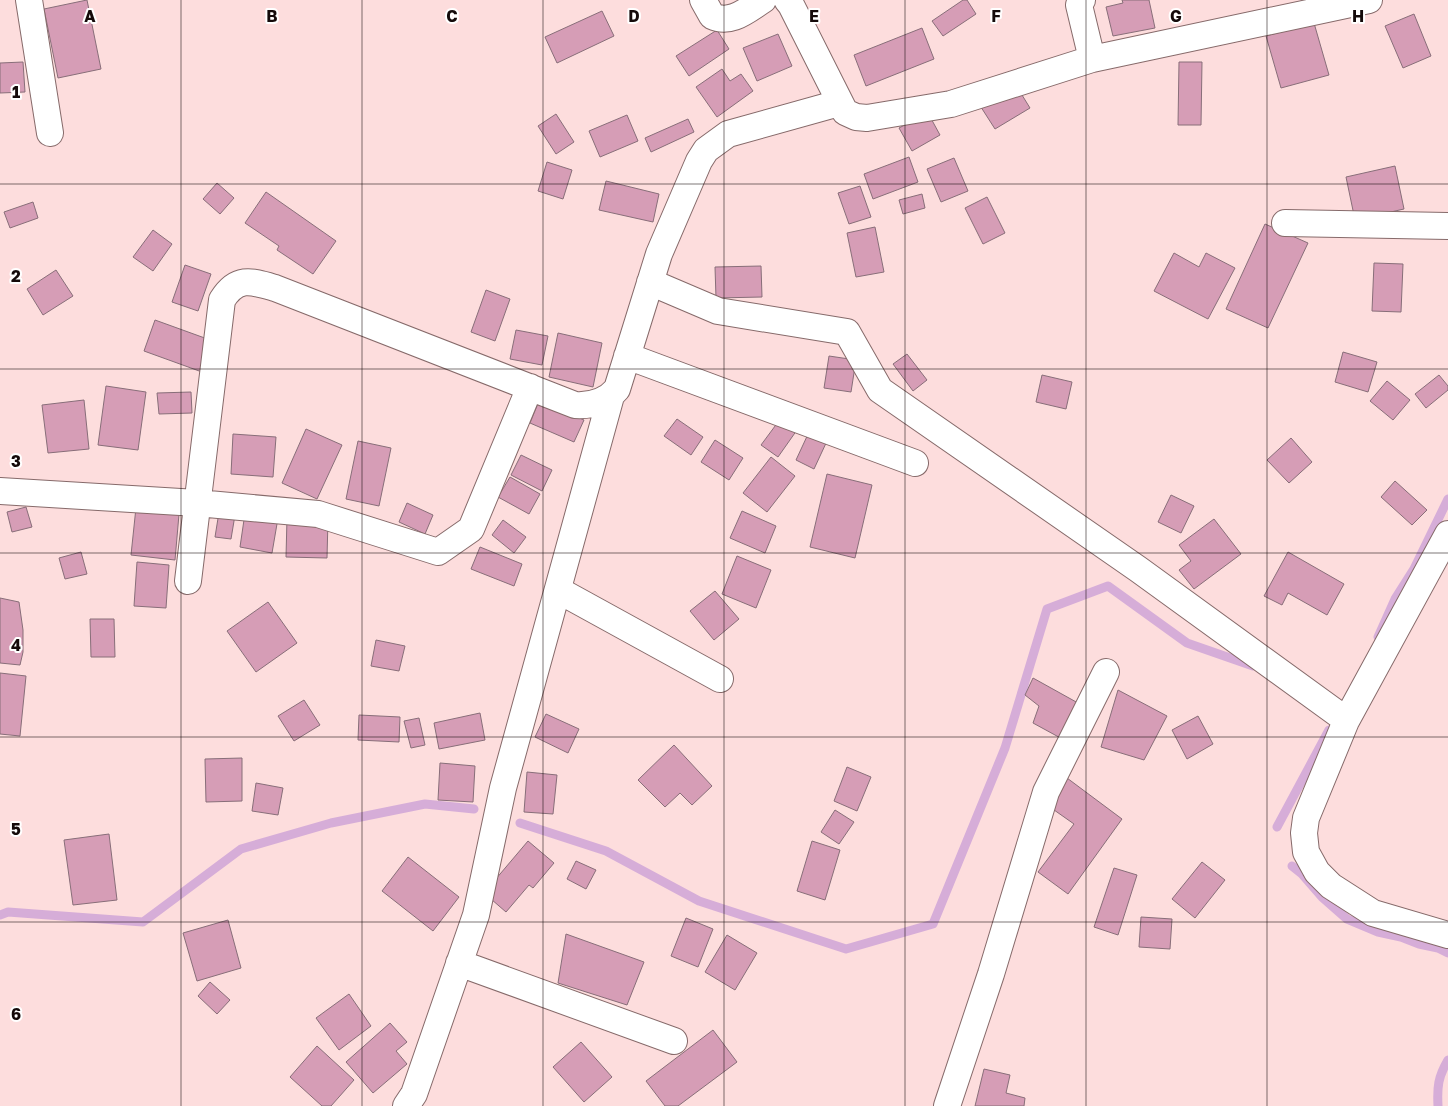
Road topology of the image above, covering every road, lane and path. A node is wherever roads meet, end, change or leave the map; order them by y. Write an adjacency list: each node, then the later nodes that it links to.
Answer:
1 (29, 0): 9 (street)
2 (703, 0): 3 (street)
3 (763, 0)
4 (787, 0): 8 (street)
5 (1082, 0): 7 (street)
6 (1369, 0): 7 (street)
7 (1092, 59): 8 (street)
8 (839, 103): 12 (street)
9 (50, 133)
10 (1284, 223): 11 (street)
11 (1448, 226)
12 (650, 282): 13 (street); 24 (street)
13 (627, 356): 15 (street); 16 (street)
14 (530, 387): 15 (street); 18 (street); 18 (street)
15 (611, 396): 21 (street)
16 (915, 463)
17 (0, 491): 18 (street)
18 (197, 503): 20 (street)
19 (1448, 534): 24 (street)
20 (188, 581)
21 (558, 590): 23 (street); 26 (street)
22 (1106, 672): 29 (street)
23 (720, 678)
24 (1338, 714): 25 (street)
25 (1448, 935)
26 (460, 963): 27 (street); 28 (street)
27 (674, 1041)
28 (406, 1106)
29 (947, 1106)

